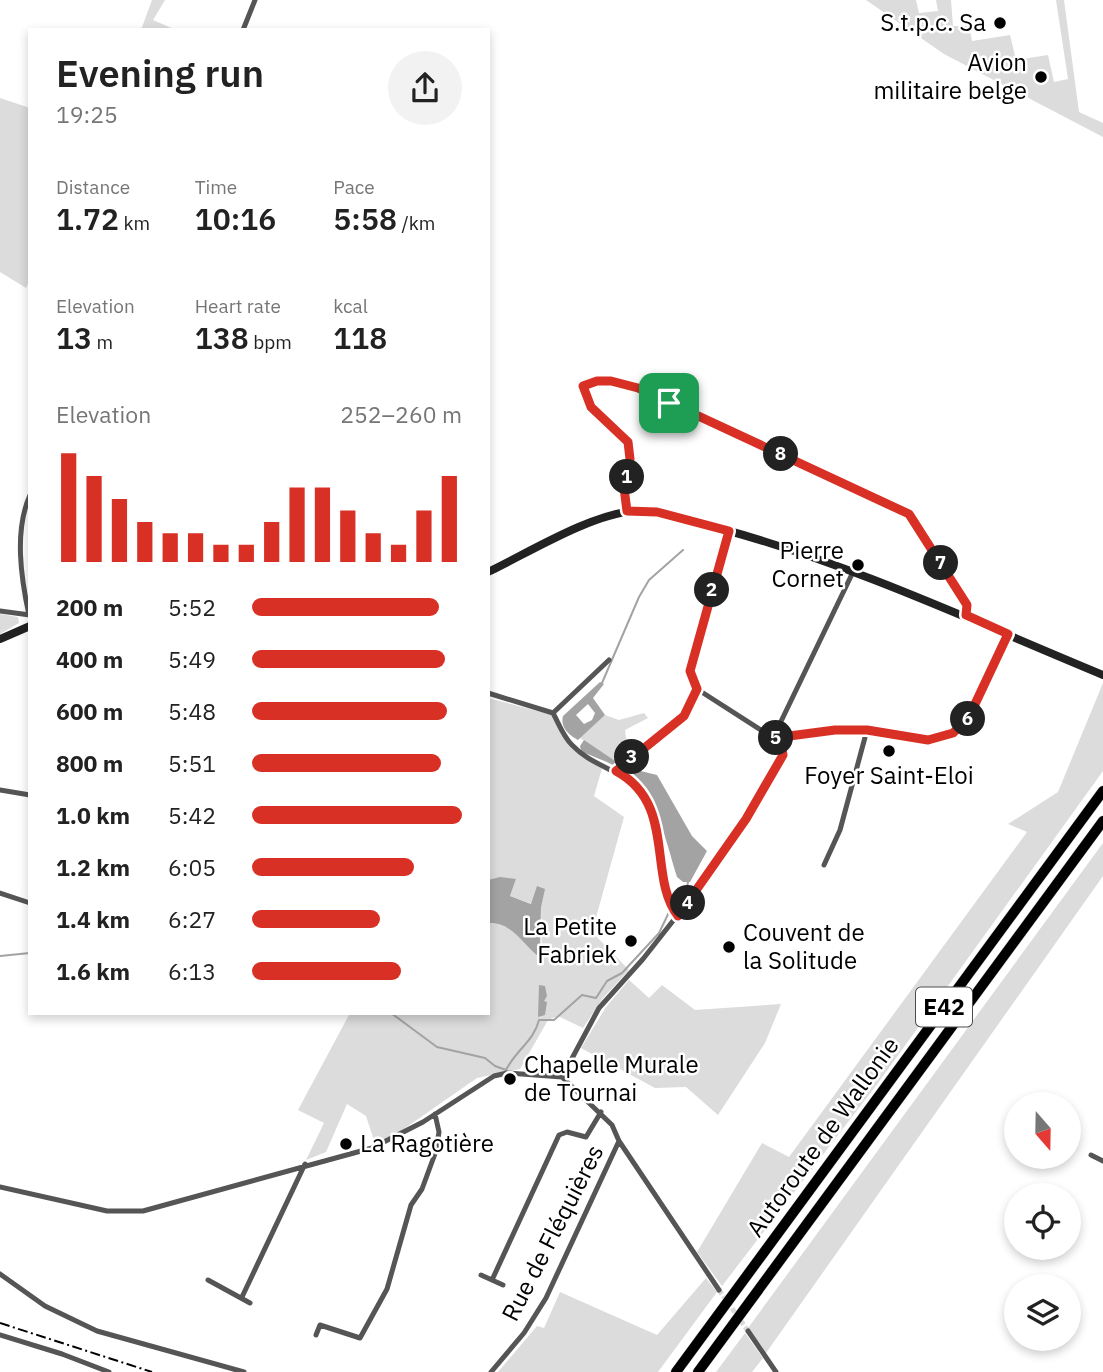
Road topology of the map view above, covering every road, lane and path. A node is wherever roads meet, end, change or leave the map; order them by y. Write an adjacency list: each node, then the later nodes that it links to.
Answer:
1 (255, 0): 2 (street)
2 (244, 28)
3 (28, 501): 8 (street)
4 (627, 511): 5 (main road); 6 (main road); 11 (street)
5 (729, 531): 7 (main road); 17 (street)
6 (490, 571)
7 (853, 572): 11 (main road); 21 (street)
8 (28, 609)
9 (0, 611): 10 (street)
10 (28, 615)
11 (966, 615): 13 (main road)
12 (28, 627): 14 (main road)
13 (1008, 634): 16 (main road); 20 (street)
14 (0, 639)
15 (609, 660): 19 (street)
16 (1103, 675)
17 (697, 689): 21 (street); 22 (street)
18 (490, 694): 19 (street)
19 (553, 713): 22 (street)
20 (867, 730): 21 (street); 27 (street)
21 (774, 738): 30 (street)
22 (617, 770): 30 (street)
23 (0, 790): 25 (street)
24 (1103, 791): 55 (highway, Autoroute de Wallonie / E42)
25 (28, 795)
26 (1103, 821): 56 (highway, Autoroute de Wallonie / E42)
27 (824, 865)
28 (0, 893): 29 (street)
29 (28, 902)
30 (678, 916): 31 (street)
31 (562, 1077): 32 (street); 33 (street)
32 (601, 1112): 34 (street); 42 (street)
33 (435, 1114): 37 (street); 48 (street)
34 (619, 1141): 44 (street); 54 (street, Rue de Fléquières)
35 (1091, 1155): 36 (street)
36 (1103, 1161)
37 (305, 1164): 38 (street); 45 (street)
38 (0, 1187)
39 (0, 1274): 53 (street)
40 (481, 1275): 42 (street)
41 (208, 1280): 45 (street)
42 (492, 1280): 43 (street)
43 (503, 1285)
44 (719, 1290)
45 (242, 1297): 46 (street)
46 (250, 1303)
47 (323, 1315): 48 (street)
48 (320, 1325): 51 (street)
49 (747, 1331): 57 (street)
50 (0, 1335): 52 (street)
51 (316, 1335)
52 (109, 1372)
53 (244, 1372)
54 (491, 1372)
55 (676, 1372)
56 (698, 1372)
57 (776, 1372)

